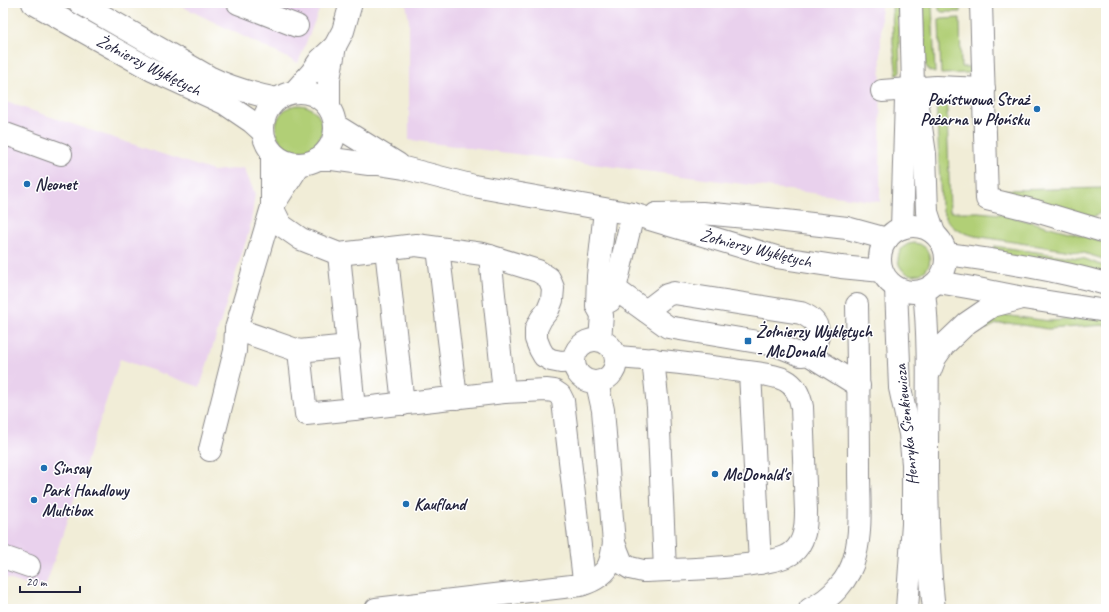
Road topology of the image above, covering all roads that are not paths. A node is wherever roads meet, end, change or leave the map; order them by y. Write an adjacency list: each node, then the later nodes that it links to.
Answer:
1 (33, 3): 14 (street, Żołnierzy Wyklętych)
2 (80, 3): 12 (street, Żołnierzy Wyklętych)
3 (238, 3): 7 (street)
4 (351, 3): 8 (street)
5 (911, 3): 9 (street)
6 (981, 3): 10 (street)
7 (297, 26)
8 (335, 46): 12 (street); 13 (street)
9 (913, 88): 10 (street); 11 (street); 24 (street); 25 (street)
10 (984, 89): 23 (street)
11 (882, 91)
12 (286, 95): 13 (street); 14 (street)
13 (332, 116): 18 (street); 19 (street, Żołnierzy Wyklętych)
14 (262, 131): 16 (street)
15 (3, 134): 17 (street)
16 (272, 153): 18 (street); 20 (street)
17 (61, 154)
18 (308, 162): 19 (street, Żołnierzy Wyklętych); 20 (street)
19 (404, 168): 21 (street, Żołnierzy Wyklętych)
20 (272, 207): 28 (street); 41 (street)
21 (606, 210): 22 (street, Żołnierzy Wyklętych); 40 (street)
22 (633, 214): 25 (street, Żołnierzy Wyklętych); 31 (street, Żołnierzy Wyklętych); 35 (street)
23 (1106, 232)
24 (934, 233): 25 (street); 29 (street)
25 (894, 234): 31 (street)
26 (438, 248): 27 (street); 30 (street); 54 (street)
27 (386, 249): 28 (street); 55 (street)
28 (339, 254): 43 (street)
29 (947, 254): 32 (street); 33 (street)
30 (490, 256): 48 (street); 53 (street)
31 (882, 271): 34 (street)
32 (1106, 284)
33 (931, 287): 34 (street); 36 (street); 50 (street, Henryka Sienkiewicza)
34 (896, 288): 67 (street, Henryka Sienkiewicza)
35 (615, 289): 38 (street); 40 (street)
36 (1023, 298): 39 (street); 50 (street, Henryka Sienkiewicza)
37 (857, 304): 52 (street)
38 (646, 311): 45 (street); 45 (street)
39 (1106, 311)
40 (602, 315): 42 (street)
41 (236, 329): 44 (street); 57 (street)
42 (600, 340): 46 (street); 48 (street)
43 (348, 346): 44 (street); 56 (street)
44 (298, 351): 56 (street)
45 (808, 354): 52 (street)
46 (616, 357): 47 (street); 51 (street)
47 (653, 359): 49 (street); 62 (street)
48 (573, 361): 51 (street)
49 (750, 373): 60 (street); 60 (street)
50 (929, 374): 68 (street, Henryka Sienkiewicza)
51 (597, 383): 58 (street)
52 (859, 386): 66 (street)
53 (504, 392): 54 (street); 64 (street)
54 (456, 398): 55 (street)
55 (403, 404): 56 (street)
56 (354, 409)
57 (210, 450)
58 (614, 542): 63 (street); 64 (street)
59 (3, 557): 61 (street)
60 (760, 563): 62 (street)
61 (28, 566)
62 (665, 570): 63 (street)
63 (643, 571): 64 (street)
64 (588, 583): 65 (street)
65 (376, 609)
66 (810, 609)
67 (907, 609)
68 (934, 609)

